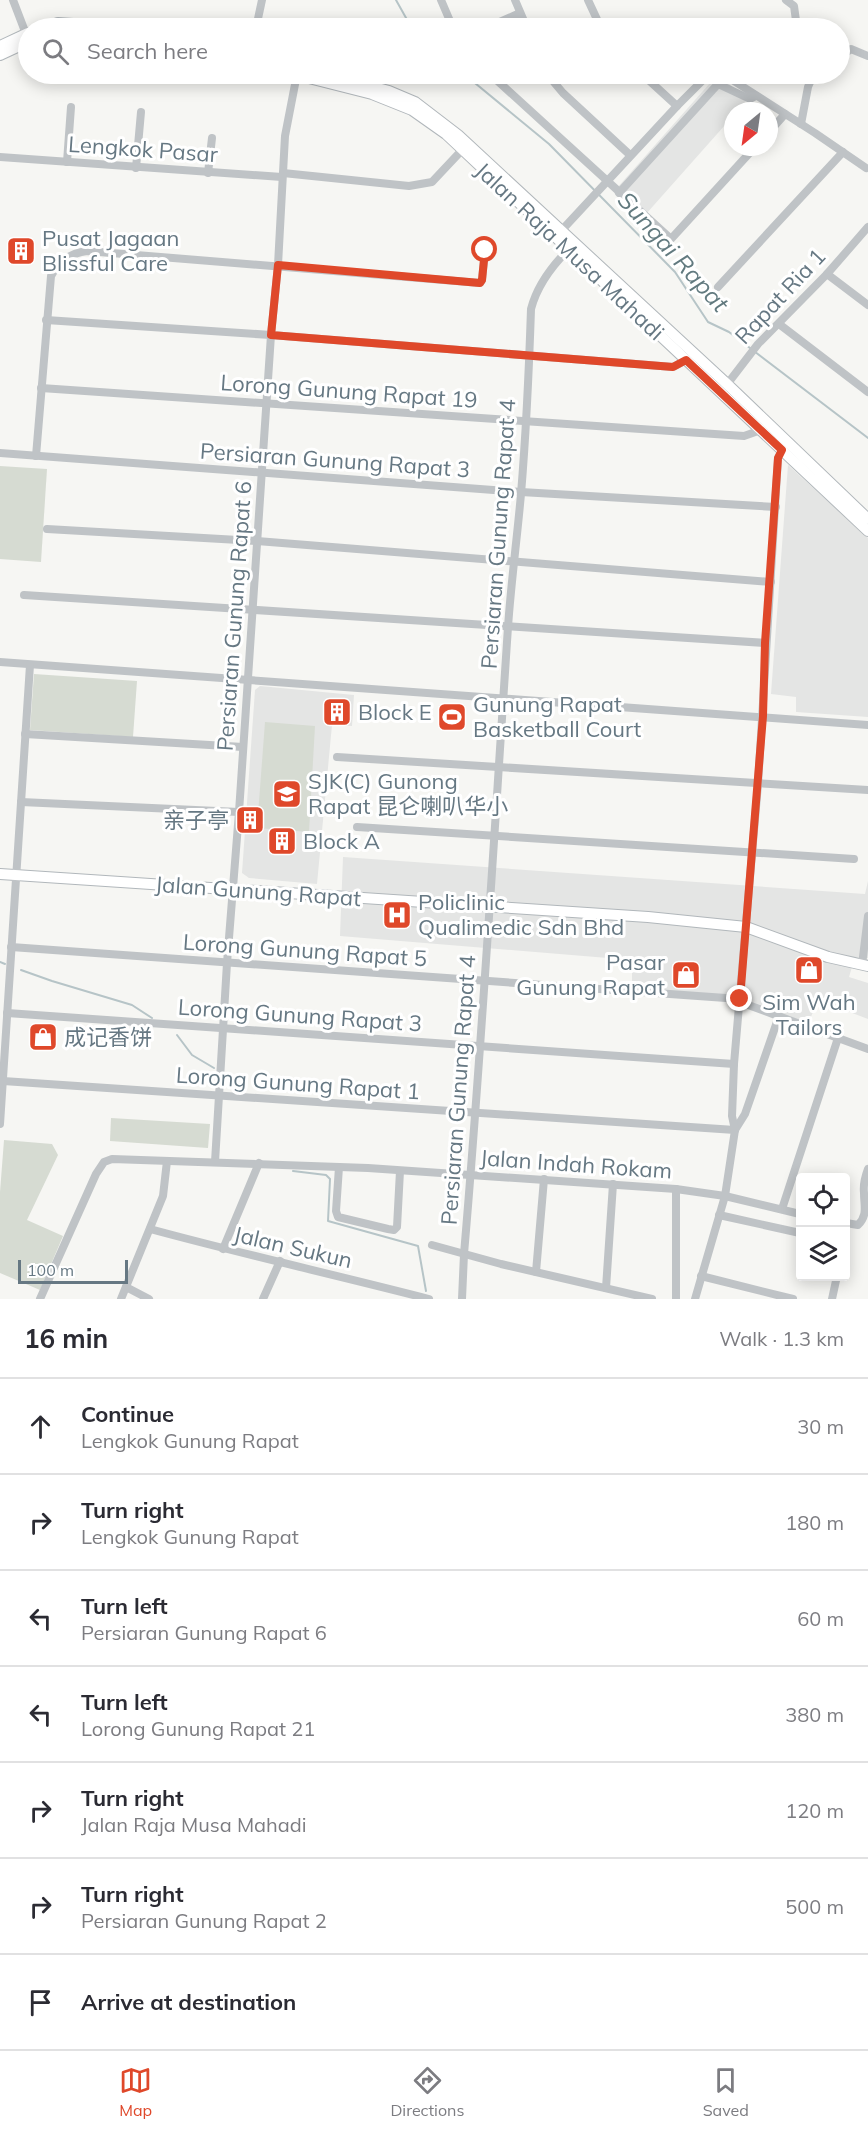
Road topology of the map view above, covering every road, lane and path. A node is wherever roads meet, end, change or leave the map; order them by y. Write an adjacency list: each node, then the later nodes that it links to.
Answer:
1 (12, 0): 8 (street)
2 (262, 0): 9 (street)
3 (441, 0): 10 (street)
4 (514, 0): 7 (street)
5 (588, 0): 13 (street)
6 (786, 0): 14 (street)
7 (520, 13): 11 (street); 12 (street)
8 (20, 18)
9 (258, 18)
10 (449, 18)
11 (509, 18)
12 (522, 18)
13 (597, 18)
14 (796, 18)
15 (18, 40): 17 (main road)
16 (18, 43): 19 (main road)
17 (0, 46)
18 (850, 50): 20 (street)
19 (0, 55)
20 (868, 56)
21 (294, 84): 47 (street, Persiaran Gunung Rapat 6)
22 (334, 84): 38 (main road, Jalan Raja Musa Mahadi)
23 (365, 84): 52 (main road, Jalan Raja Musa Mahadi)
24 (501, 84): 48 (street)
25 (555, 84): 40 (street)
26 (653, 84): 31 (street)
27 (699, 84): 31 (street)
28 (738, 84): 30 (street)
29 (810, 84): 36 (street)
30 (756, 96): 34 (street); 49 (street)
31 (677, 105): 40 (street)
32 (71, 107): 43 (street)
33 (141, 112): 44 (street)
34 (785, 114): 35 (street); 36 (street)
35 (778, 122)
36 (801, 124): 39 (street)
37 (212, 138): 46 (street)
38 (463, 149): 47 (street, Lengkok Pasar); 50 (main road, Jalan Raja Musa Mahadi)
39 (843, 152): 45 (street); 57 (street)
40 (630, 155): 48 (street)
41 (748, 156): 49 (street)
42 (0, 157): 43 (street, Lengkok Pasar)
43 (67, 162): 44 (street, Lengkok Pasar)
44 (136, 168): 46 (street, Lengkok Pasar)
45 (866, 168)
46 (208, 173): 47 (street, Lengkok Pasar)
47 (283, 175): 55 (street, Persiaran Gunung Rapat 6)
48 (607, 181): 49 (street); 52 (street)
49 (620, 193)
50 (539, 222): 52 (main road); 53 (main road, Jalan Raja Musa Mahadi)
51 (868, 227): 56 (street, Rapat Ria 1)
52 (561, 231): 53 (main road); 65 (main road, Jalan Raja Musa Mahadi)
53 (567, 249): 62 (street, Persiaran Gunung Rapat 4); 63 (main road, Jalan Raja Musa Mahadi)
54 (485, 250): 55 (street)
55 (278, 265): 59 (street); 61 (street, Persiaran Gunung Rapat 6)
56 (827, 274): 58 (street); 60 (street, Rapat Ria 1)
57 (718, 287)
58 (868, 304)
59 (46, 320): 61 (street); 64 (street)
60 (780, 324): 65 (street, Rapat Ria 1); 66 (street)
61 (271, 335): 62 (street); 67 (street, Persiaran Gunung Rapat 6)
62 (529, 355): 63 (street); 68 (street, Persiaran Gunung Rapat 4)
63 (686, 360): 65 (main road, Jalan Raja Musa Mahadi)
64 (41, 388): 67 (street, Lorong Gunung Rapat 19); 72 (street)
65 (724, 388): 69 (main road, Jalan Raja Musa Mahadi); 70 (main road, Jalan Raja Musa Mahadi)
66 (868, 392)
67 (268, 403): 68 (street, Lorong Gunung Rapat 19); 73 (street, Persiaran Gunung Rapat 6)
68 (525, 421): 69 (street, Lorong Gunung Rapat 19); 74 (street, Persiaran Gunung Rapat 4)
69 (761, 430): 70 (main road, Jalan Raja Musa Mahadi)
70 (784, 447): 75 (street); 76 (main road, Jalan Raja Musa Mahadi); 78 (main road, Jalan Raja Musa Mahadi)
71 (0, 453): 72 (street, Persiaran Gunung Rapat 3)
72 (36, 456): 73 (street, Persiaran Gunung Rapat 3)
73 (262, 473): 74 (street, Persiaran Gunung Rapat 3); 79 (street, Persiaran Gunung Rapat 6)
74 (521, 492): 75 (street, Persiaran Gunung Rapat 3); 80 (street, Persiaran Gunung Rapat 4)
75 (776, 507): 81 (street)
76 (868, 519)
77 (47, 530): 79 (street)
78 (868, 531)
79 (257, 541): 80 (street); 83 (street, Persiaran Gunung Rapat 6)
80 (514, 561): 81 (street); 84 (street, Persiaran Gunung Rapat 4)
81 (771, 582): 85 (street)
82 (24, 596): 83 (street)
83 (253, 608): 84 (street); 88 (street, Persiaran Gunung Rapat 6)
84 (508, 627): 85 (street); 89 (street, Persiaran Gunung Rapat 4)
85 (765, 643): 90 (street)
86 (0, 662): 87 (street)
87 (30, 665): 88 (street); 92 (street)
88 (248, 680): 89 (street); 93 (street, Persiaran Gunung Rapat 6)
89 (505, 699): 90 (street); 95 (street, Persiaran Gunung Rapat 4)
90 (763, 716): 91 (street); 96 (street)
91 (868, 725)
92 (25, 734): 93 (street); 98 (street)
93 (243, 747): 99 (street, Persiaran Gunung Rapat 6)
94 (337, 757): 95 (street)
95 (499, 767): 96 (street); 101 (street, Persiaran Gunung Rapat 4)
96 (758, 784): 97 (street); 102 (street)
97 (868, 790)
98 (21, 802): 99 (street); 105 (street)
99 (239, 812): 106 (street, Persiaran Gunung Rapat 6)
100 (357, 827): 101 (street)
101 (493, 835): 102 (street); 107 (street, Persiaran Gunung Rapat 4)
102 (751, 852): 103 (street); 109 (street)
103 (854, 859)
104 (0, 874): 105 (main road, Jalan Gunung Rapat)
105 (16, 875): 106 (main road, Jalan Gunung Rapat); 110 (street)
106 (233, 889): 107 (main road, Jalan Gunung Rapat); 112 (street, Persiaran Gunung Rapat 6)
107 (490, 908): 109 (main road, Jalan Gunung Rapat); 114 (street, Persiaran Gunung Rapat 4)
108 (868, 916): 111 (street)
109 (746, 927): 113 (main road, Jalan Gunung Rapat); 115 (street)
110 (11, 947): 112 (street, Lorong Gunung Rapat 5); 116 (street)
111 (866, 949): 113 (street)
112 (227, 963): 114 (street, Lorong Gunung Rapat 5); 118 (street, Persiaran Gunung Rapat 6)
113 (866, 966)
114 (484, 981): 115 (street, Lorong Gunung Rapat 5); 120 (street, Persiaran Gunung Rapat 4)
115 (740, 1001): 117 (street, Lorong Gunung Rapat 5); 122 (street)
116 (7, 1013): 118 (street, Lorong Gunung Rapat 3); 123 (street)
117 (779, 1016): 119 (street); 127 (street)
118 (223, 1029): 120 (street, Lorong Gunung Rapat 3); 124 (street, Persiaran Gunung Rapat 6)
119 (838, 1038): 121 (street); 139 (street)
120 (479, 1045): 122 (street, Lorong Gunung Rapat 3); 125 (street, Persiaran Gunung Rapat 4)
121 (868, 1049)
122 (734, 1064): 127 (street)
123 (3, 1081): 124 (street, Lorong Gunung Rapat 1); 126 (street)
124 (219, 1096): 125 (street, Lorong Gunung Rapat 1); 129 (street, Persiaran Gunung Rapat 6)
125 (475, 1113): 127 (street, Lorong Gunung Rapat 1); 134 (street, Persiaran Gunung Rapat 4)
126 (0, 1124)
127 (735, 1130): 138 (street)
128 (167, 1161): 129 (street, Jalan Indah Rokam); 143 (street); 154 (street, Jalan Indah Rokam)
129 (215, 1162): 130 (street, Jalan Indah Rokam)
130 (259, 1163): 131 (street, Jalan Indah Rokam); 146 (street)
131 (339, 1167): 133 (street, Jalan Indah Rokam); 133 (street)
132 (868, 1169): 142 (street)
133 (400, 1171): 134 (street, Jalan Indah Rokam)
134 (471, 1174): 135 (street, Jalan Indah Rokam); 147 (street, Persiaran Gunung Rapat 4)
135 (544, 1179): 136 (street, Jalan Indah Rokam); 149 (street)
136 (613, 1184): 137 (street, Jalan Indah Rokam); 153 (street)
137 (676, 1189): 138 (street, Jalan Indah Rokam); 161 (street)
138 (725, 1196): 139 (street, Jalan Indah Rokam); 141 (street)
139 (782, 1209): 140 (street, Jalan Indah Rokam)
140 (796, 1213)
141 (719, 1215): 144 (street); 150 (street)
142 (850, 1224)
143 (150, 1229): 146 (street, Jalan Sukun); 152 (street)
144 (796, 1232)
145 (432, 1245): 147 (street)
146 (223, 1249): 148 (street, Jalan Sukun)
147 (464, 1254): 149 (street); 159 (street, Persiaran Gunung Rapat 4)
148 (280, 1261): 157 (street); 158 (street, Jalan Sukun)
149 (536, 1272): 153 (street)
150 (701, 1276): 162 (street); 163 (street)
151 (836, 1281): 164 (street)
152 (126, 1287): 155 (street); 156 (street)
153 (606, 1288): 160 (street)
154 (40, 1299)
155 (121, 1299)
156 (149, 1299)
157 (263, 1299)
158 (429, 1299)
159 (462, 1299)
160 (652, 1299)
161 (676, 1299)
162 (695, 1299)
163 (793, 1299)
164 (832, 1299)

